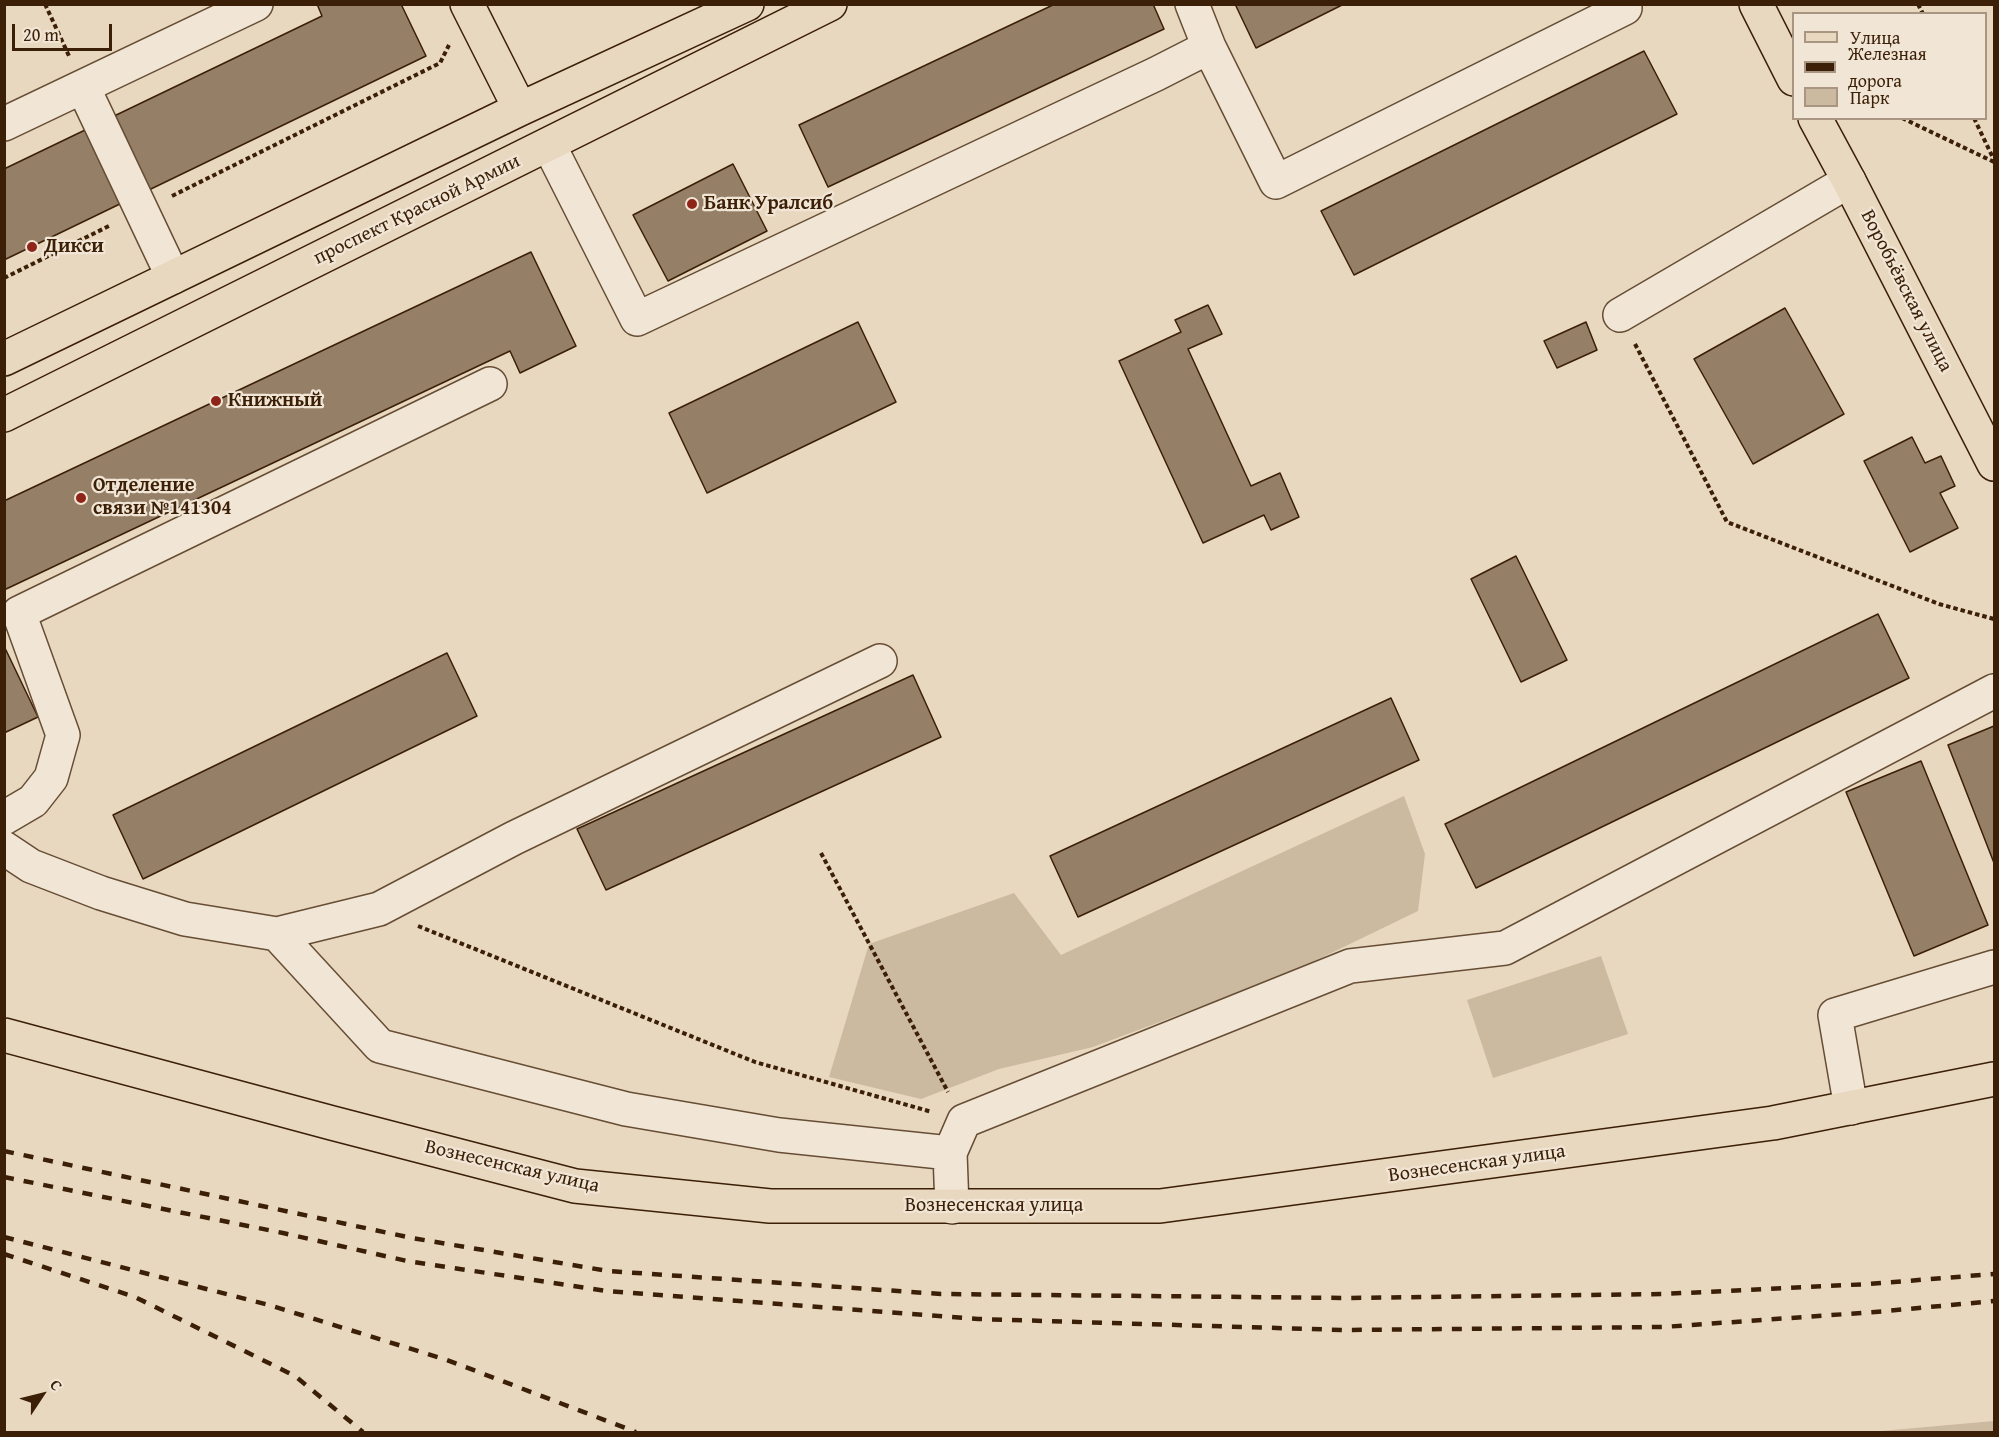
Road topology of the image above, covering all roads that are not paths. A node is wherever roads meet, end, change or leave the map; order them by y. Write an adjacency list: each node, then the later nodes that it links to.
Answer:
1 (256, 4): 10 (lane)
2 (468, 4): 11 (main road)
3 (747, 4): 11 (main road)
4 (830, 4): 14 (main road, проспект Красной Армии)
5 (1192, 4): 8 (lane)
6 (1756, 4): 9 (main road)
7 (1624, 8): 8 (lane)
8 (1209, 47): 14 (lane)
9 (1792, 75)
10 (83, 87): 13 (lane); 16 (lane)
11 (520, 109): 16 (main road)
12 (1816, 120): 15 (main road, Воробьёвская улица)
13 (4, 124)
14 (549, 145): 20 (main road, проспект Красной Армии)
15 (1849, 181): 17 (lane); 21 (main road, Воробьёвская улица)
16 (173, 277): 18 (main road)
17 (1620, 315)
18 (4, 359)
19 (490, 384): 24 (lane)
20 (4, 416)
21 (1995, 464)
22 (880, 661): 26 (lane)
23 (1995, 691): 31 (lane)
24 (4, 818)
25 (4, 848): 26 (lane)
26 (277, 934): 31 (lane)
27 (1995, 967): 30 (lane)
28 (4, 1035): 32 (main road, Вознесенская улица)
29 (1995, 1079): 30 (main road, Вознесенская улица)
30 (1851, 1108): 32 (main road, Вознесенская улица)
31 (950, 1153): 32 (lane)
32 (952, 1207)

